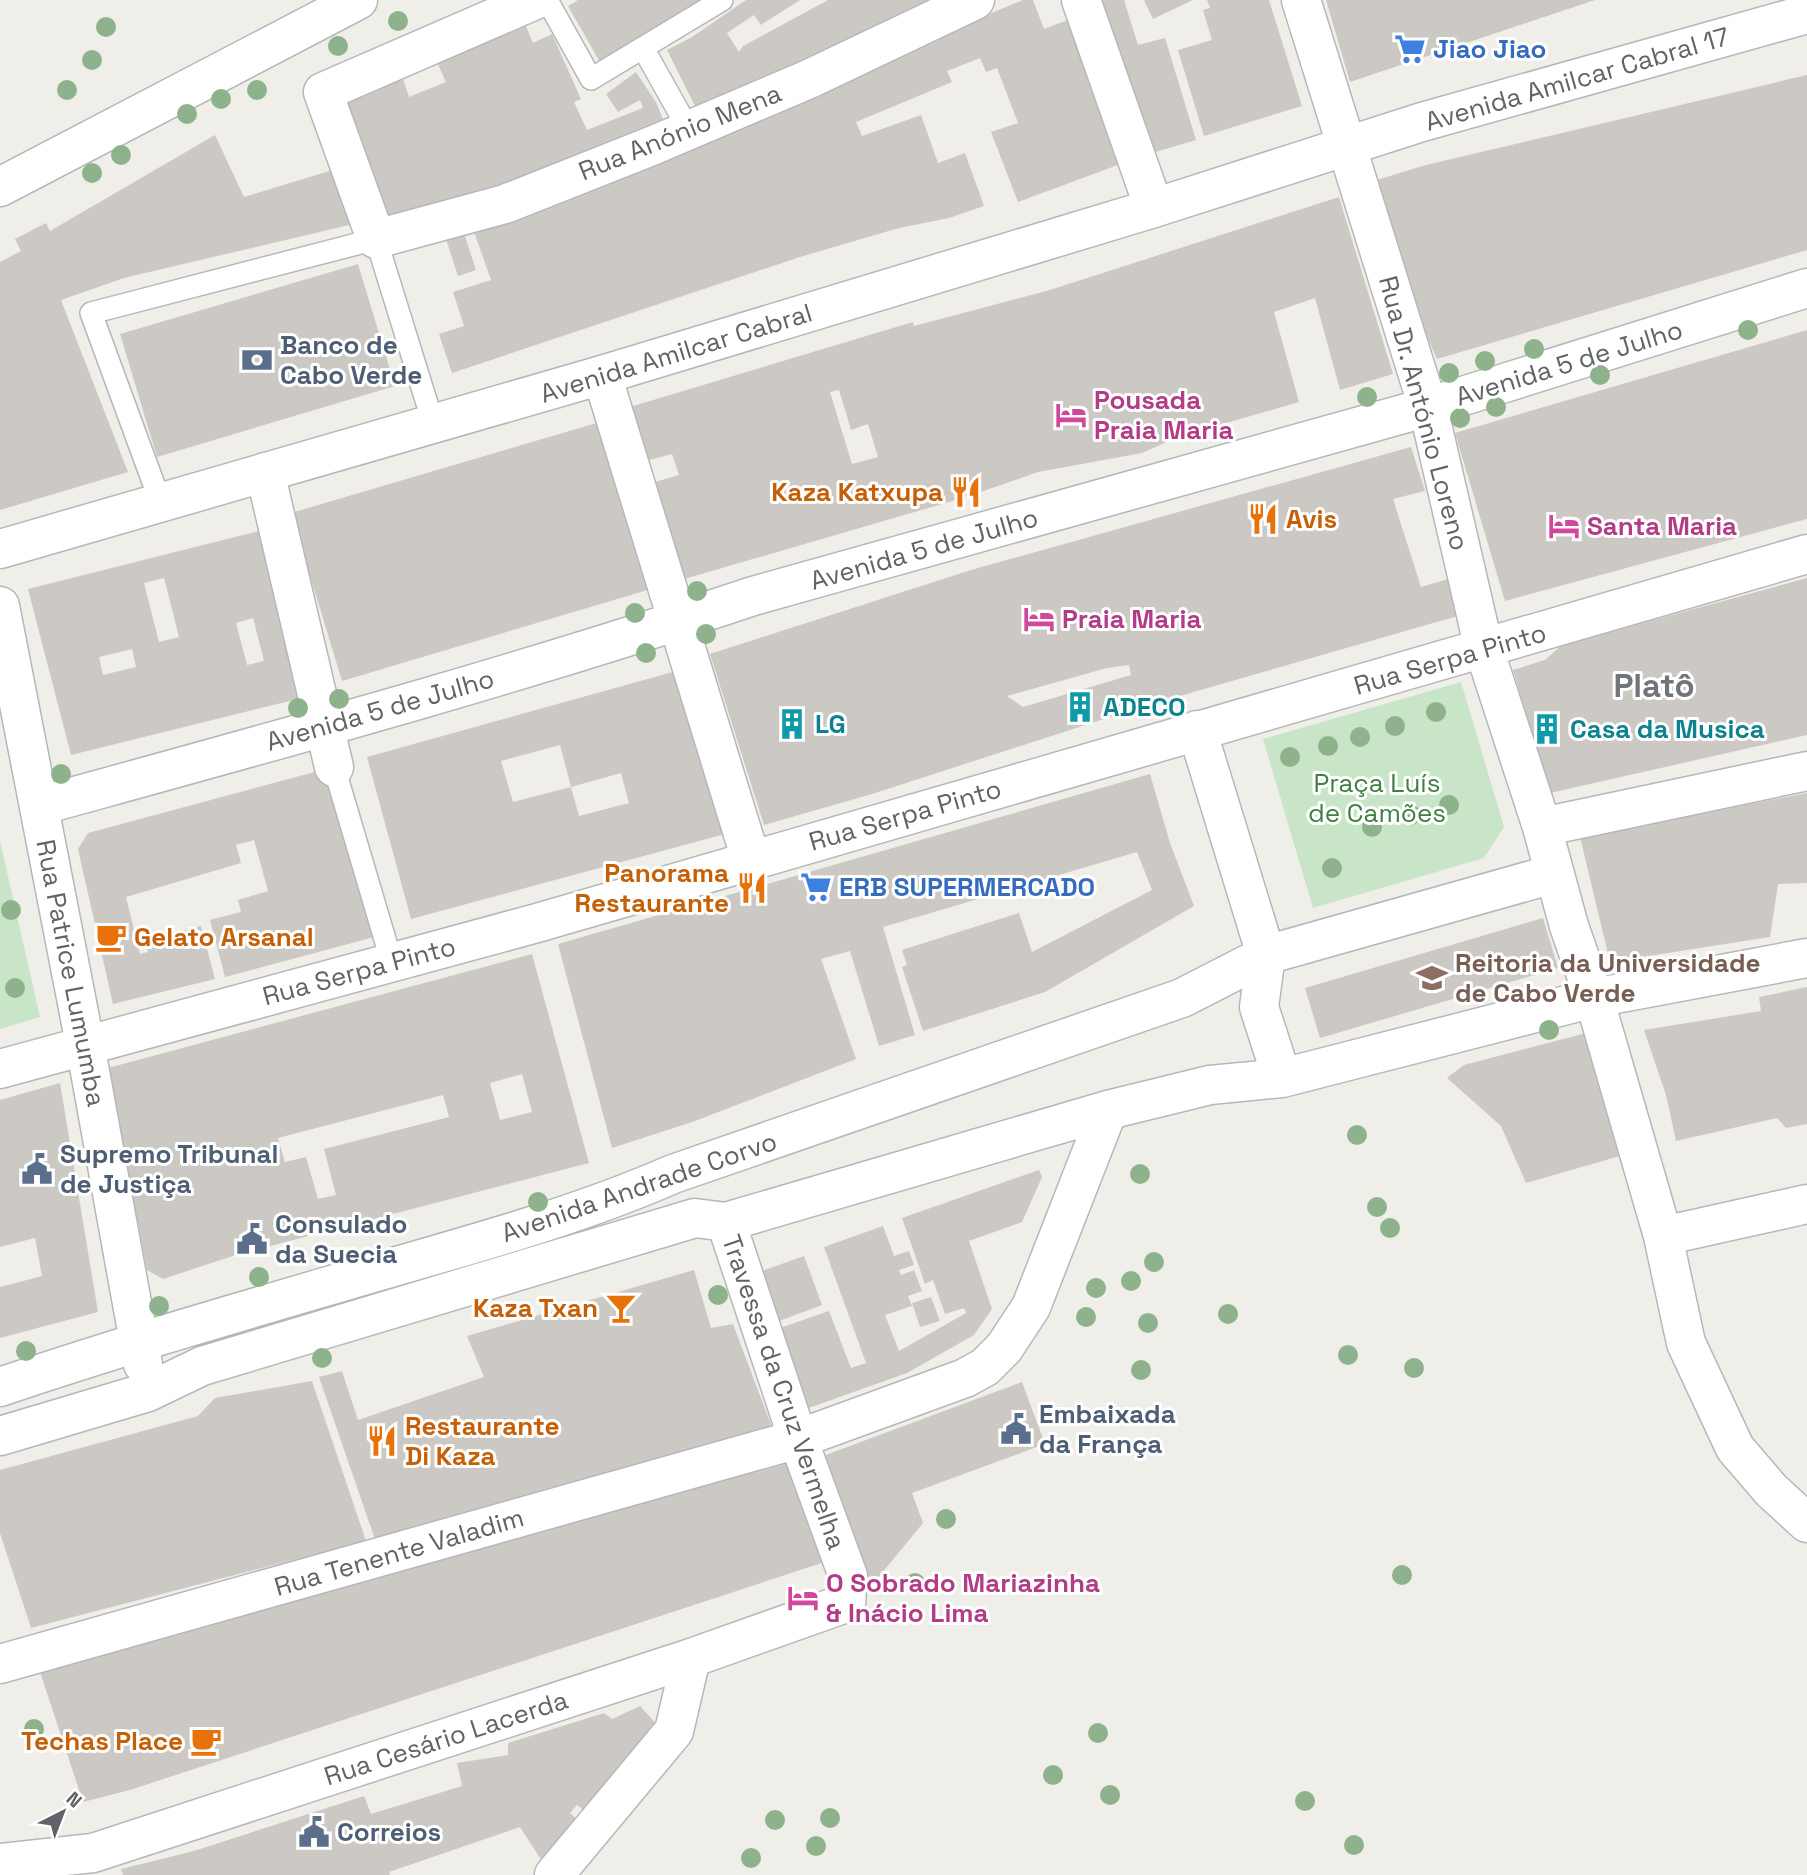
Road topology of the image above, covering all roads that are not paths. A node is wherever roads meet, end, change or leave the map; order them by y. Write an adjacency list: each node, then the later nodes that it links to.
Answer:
1 (358, 0): 12 (street)
2 (535, 0): 14 (street)
3 (547, 0): 9 (lane)
4 (722, 0): 9 (lane)
5 (975, 0): 10 (street, Rua Anónio Mena)
6 (1081, 0): 13 (street)
7 (1301, 0): 11 (street, Rua Dr. António Loreno)
8 (1805, 21): 11 (street, Avenida Amilcar Cabral 17)
9 (643, 48): 10 (lane)
10 (689, 130): 14 (street, Rua Anónio Mena)
11 (1348, 145): 13 (street, Avenida Amilcar Cabral); 17 (street, Rua Dr. António Loreno)
12 (0, 187)
13 (1154, 208): 16 (street, Avenida Amilcar Cabral)
14 (376, 239): 18 (lane); 20 (lane)
15 (1807, 288): 17 (street, Avenida 5 de Julho)
16 (603, 375): 18 (street, Avenida Amilcar Cabral); 24 (street)
17 (1428, 407): 24 (street, Avenida 5 de Julho); 25 (street, Rua Dr. António Loreno)
18 (434, 426): 19 (street, Avenida Amilcar Cabral)
19 (265, 472): 20 (street, Avenida Amilcar Cabral); 26 (street)
20 (160, 501): 21 (street, Avenida Amilcar Cabral)
21 (0, 549)
22 (1807, 554): 25 (street, Rua Serpa Pinto)
23 (0, 606): 30 (street, Rua Patrice Lumumba)
24 (679, 621): 26 (street, Avenida 5 de Julho); 32 (street)
25 (1484, 649): 27 (street, Rua Serpa Pinto); 31 (street, Rua Dr. António Loreno)
26 (323, 727): 28 (street); 30 (street, Avenida 5 de Julho)
27 (1197, 730): 32 (street, Rua Serpa Pinto); 34 (street)
28 (334, 767): 36 (lane)
29 (1807, 771): 31 (street)
30 (39, 806): 38 (street, Rua Patrice Lumumba)
31 (1542, 827): 33 (street, Rua Dr. António Loreno)
32 (751, 860): 36 (street, Rua Serpa Pinto)
33 (1553, 874): 34 (street, Avenida Andrade Corvo); 37 (street)
34 (1266, 955): 40 (street); 45 (street, Avenida Andrade Corvo)
35 (1807, 958): 37 (street, Avenida Andrade Corvo)
36 (392, 963): 38 (street, Rua Serpa Pinto)
37 (1594, 998): 40 (street, Avenida Andrade Corvo); 44 (street)
38 (85, 1044): 39 (street, Rua Serpa Pinto); 45 (street, Rua Patrice Lumumba)
39 (0, 1069)
40 (1282, 1078): 41 (street, Avenida Andrade Corvo)
41 (1108, 1110): 43 (street, Avenida Andrade Corvo); 49 (street, Rua Tenente Valadim)
42 (1807, 1204): 44 (street)
43 (726, 1222): 47 (street, Avenida Andrade Corvo); 49 (street, Travessa da Cruz Vermelha)
44 (1662, 1236): 50 (street)
45 (138, 1340): 46 (street, Avenida Andrade Corvo); 47 (street, Rua Patrice Lumumba)
46 (0, 1387)
47 (148, 1392): 48 (street, Avenida Andrade Corvo)
48 (0, 1436)
49 (798, 1439): 51 (street, Travessa da Cruz Vermelha); 53 (street, Rua Tenente Valadim)
50 (1807, 1523)
51 (843, 1561): 52 (street, Rua Cesário Lacerda)
52 (691, 1658): 54 (street, Rua Cesário Lacerda); 55 (street)
53 (0, 1664)
54 (0, 1863)
55 (554, 1875)

